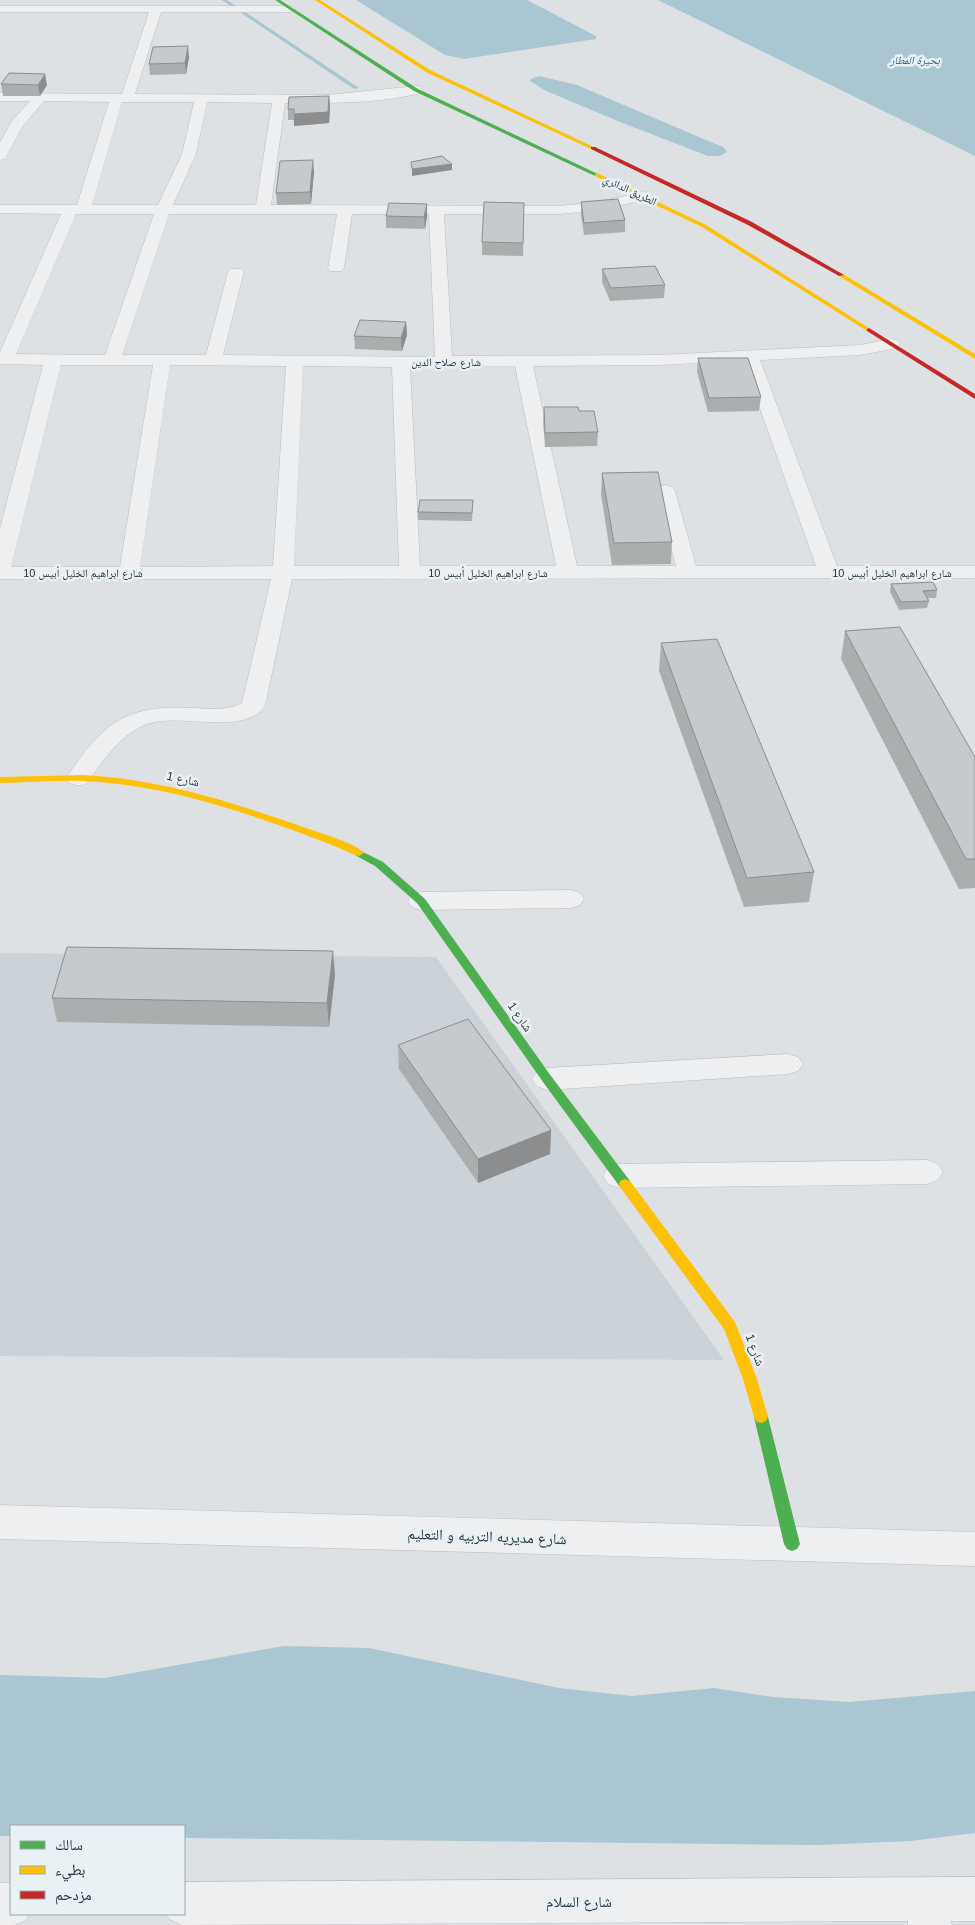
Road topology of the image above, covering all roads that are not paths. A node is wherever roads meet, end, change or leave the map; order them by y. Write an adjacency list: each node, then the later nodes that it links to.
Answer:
1 (277, 0): 6 (main road, الطريق الدائري)
2 (317, 0): 25 (main road, الطريق الدائري)
3 (31, 5): 4 (street); 5 (street)
4 (0, 9)
5 (156, 9): 6 (street); 10 (street)
6 (290, 9): 7 (main road, الطريق الدائري)
7 (416, 90): 12 (street); 14 (main road, الطريق الدائري)
8 (0, 97): 9 (street)
9 (41, 98): 10 (street); 13 (street)
10 (122, 98): 11 (street); 16 (street)
11 (201, 98): 12 (street); 17 (street)
12 (279, 98): 18 (street)
13 (0, 156)
14 (643, 196): 20 (street); 23 (main road, الطريق الدائري)
15 (0, 209): 16 (street)
16 (77, 210): 17 (street); 26 (street)
17 (163, 210): 18 (street); 28 (street)
18 (262, 210): 19 (street)
19 (345, 210): 20 (street); 21 (street)
20 (436, 210): 34 (street)
21 (336, 268)
22 (236, 272): 30 (street)
23 (891, 344): 24 (street, شارع صلاح الدين); 35 (main road, الطريق الدائري)
24 (750, 356): 31 (street, شارع صلاح الدين); 45 (street)
25 (975, 357)
26 (2, 360): 27 (street, شارع صلاح الدين)
27 (53, 360): 28 (street, شارع صلاح الدين); 37 (street)
28 (112, 360): 29 (street, شارع صلاح الدين)
29 (162, 361): 30 (street, شارع صلاح الدين); 40 (street)
30 (213, 361): 32 (street, شارع صلاح الدين)
31 (523, 361): 34 (street, شارع صلاح الدين); 43 (street)
32 (295, 362): 33 (street, شارع صلاح الدين); 41 (street)
33 (401, 362): 34 (street, شارع صلاح الدين); 42 (street)
34 (444, 362)
35 (975, 397)
36 (665, 491): 44 (street)
37 (0, 567)
38 (975, 572): 45 (street, شارع ابراهيم الخليل أبيس 10)
39 (0, 573): 40 (street, شارع ابراهيم الخليل أبيس 10)
40 (129, 573): 41 (street, شارع ابراهيم الخليل أبيس 10)
41 (283, 573): 42 (street, شارع ابراهيم الخليل أبيس 10); 46 (street)
42 (410, 573): 43 (street, شارع ابراهيم الخليل أبيس 10)
43 (568, 573): 44 (street, شارع ابراهيم الخليل أبيس 10)
44 (688, 573): 45 (street, شارع ابراهيم الخليل أبيس 10)
45 (829, 573)
46 (78, 778): 47 (main road, شارع 1); 49 (main road, شارع 1)
47 (0, 780)
48 (571, 899): 49 (street)
49 (421, 901): 51 (main road, شارع 1)
50 (788, 1064): 51 (street)
51 (547, 1079): 53 (main road, شارع 1)
52 (926, 1172): 53 (street)
53 (619, 1176): 55 (main road, شارع 1)
54 (0, 1522): 55 (street, شارع مديريه التربيه و التعليم)
55 (792, 1544): 56 (street, شارع مديريه التربيه و التعليم)
56 (975, 1549)
57 (975, 1899): 59 (street, شارع السلام)
58 (185, 1904): 59 (street, شارع السلام)
59 (928, 1912)

